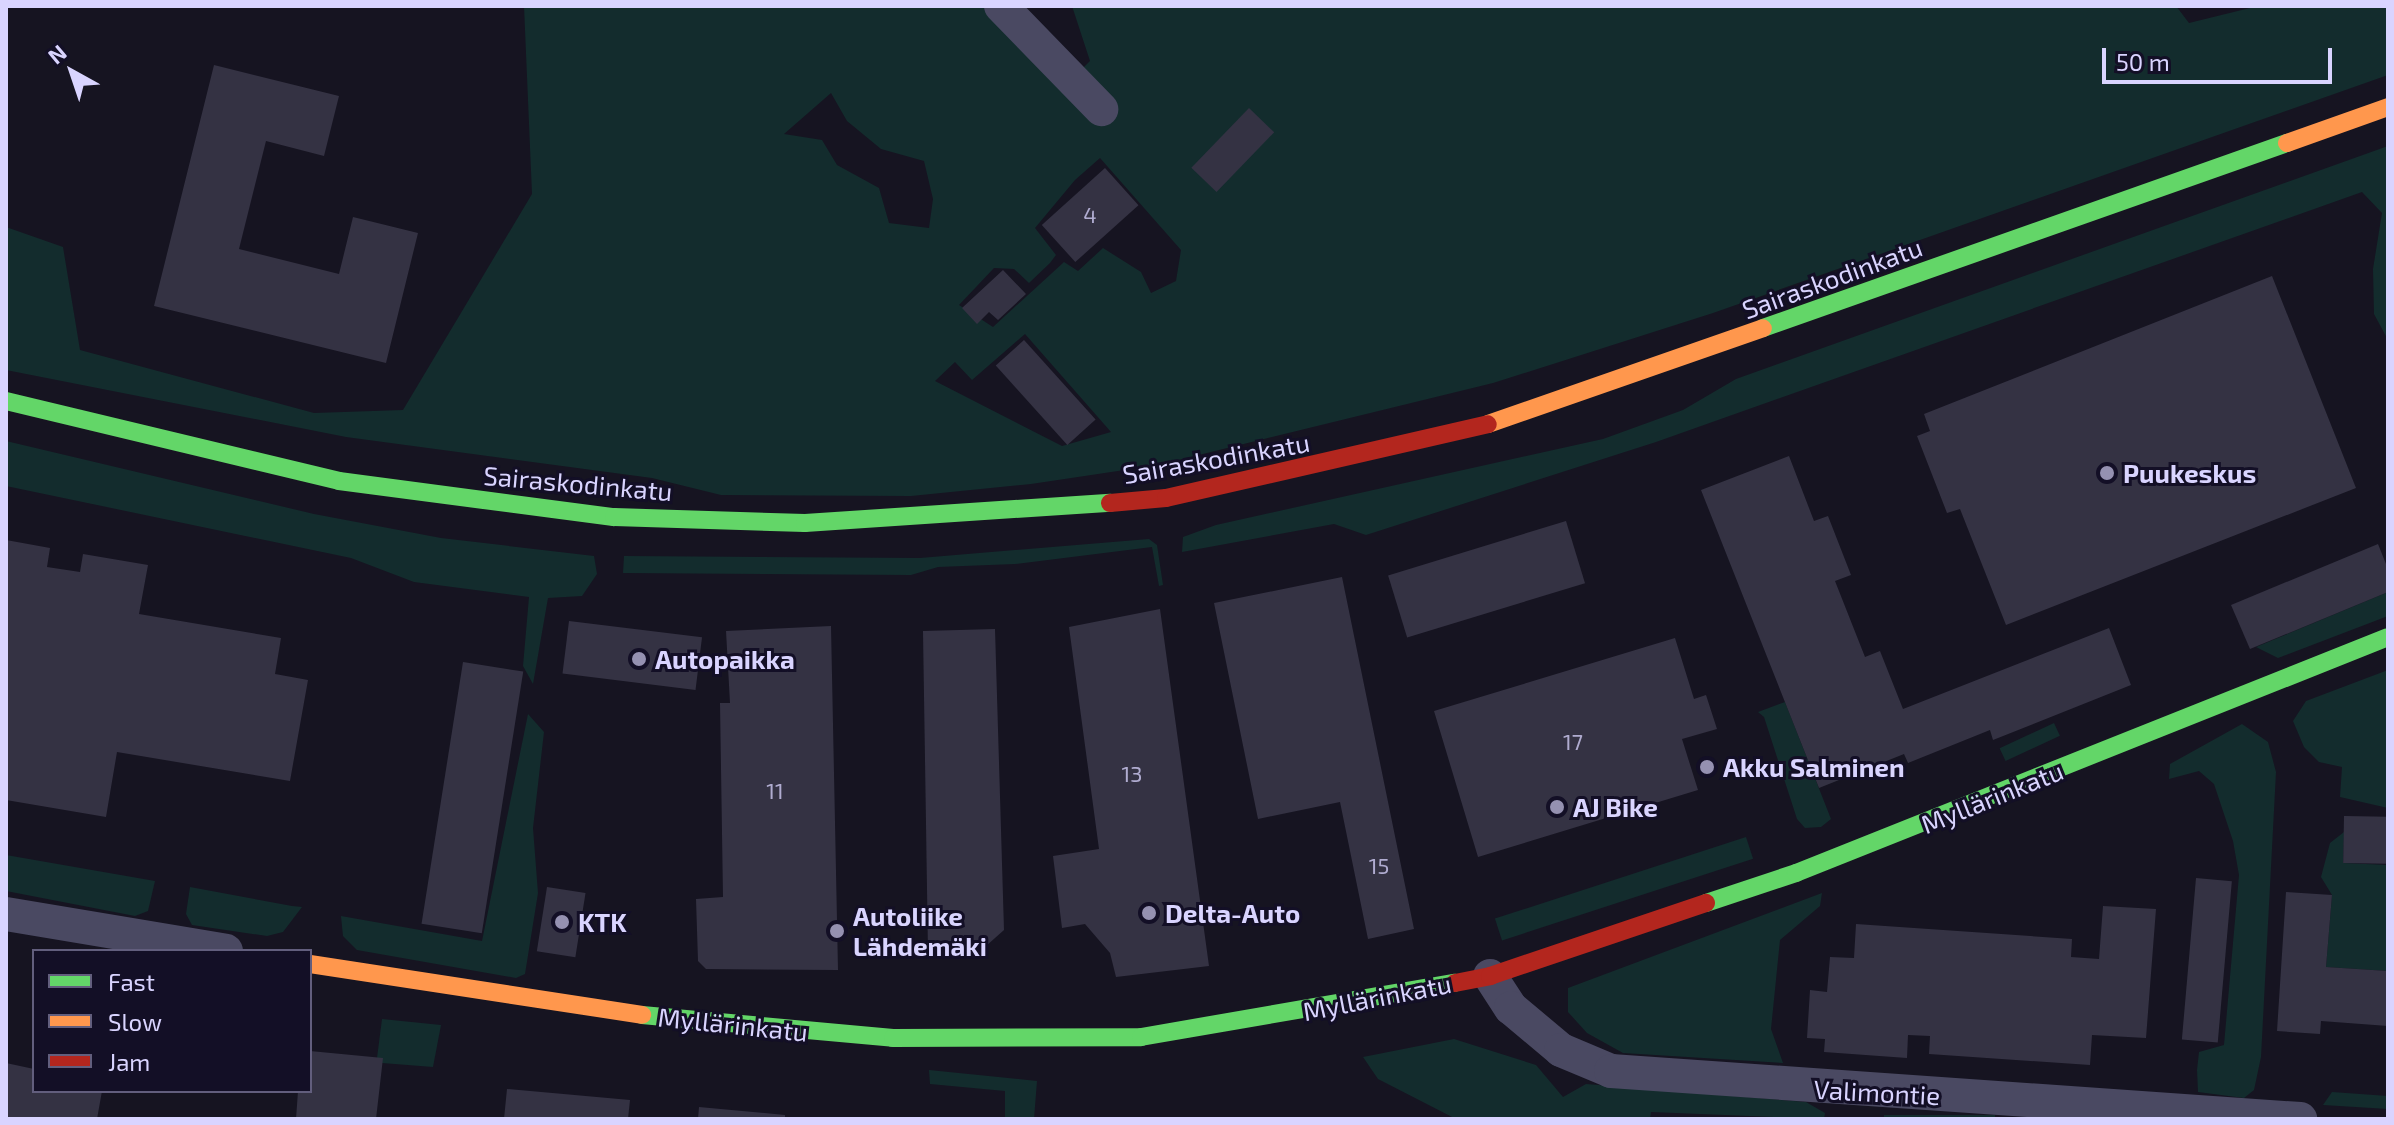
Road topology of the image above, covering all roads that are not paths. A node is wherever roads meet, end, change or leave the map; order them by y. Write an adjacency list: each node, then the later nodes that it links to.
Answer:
1 (1001, 6): 3 (street)
2 (2388, 107): 4 (main road, Sairaskodinkatu)
3 (1101, 109)
4 (6, 401)
5 (2388, 637): 9 (main road, Myllärinkatu)
6 (6, 914): 7 (street)
7 (214, 949)
8 (312, 964): 9 (main road, Myllärinkatu)
9 (1490, 976): 10 (street, Valimontie)
10 (2300, 1119)

